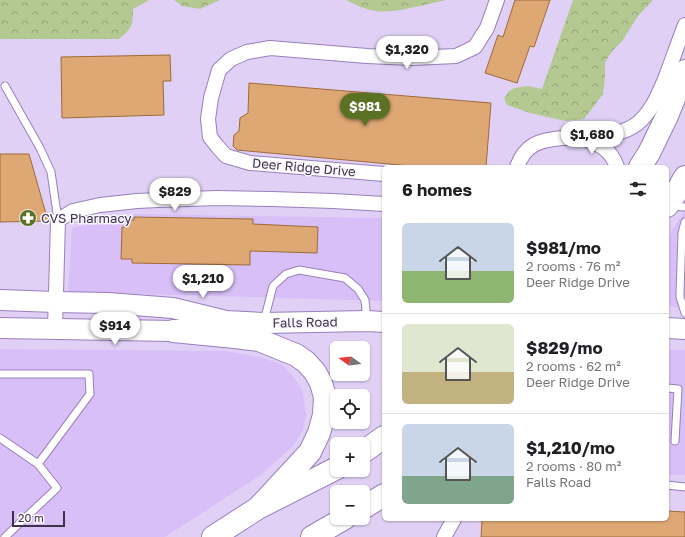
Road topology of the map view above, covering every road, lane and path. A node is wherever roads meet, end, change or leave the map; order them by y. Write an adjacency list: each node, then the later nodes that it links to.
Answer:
1 (497, 0): 9 (street, Deer Ridge Drive)
2 (685, 25): 5 (street)
3 (685, 71): 8 (main road)
4 (5, 86): 13 (lane)
5 (578, 136): 6 (street); 7 (street)
6 (518, 165)
7 (616, 165)
8 (641, 165)
9 (382, 174)
10 (685, 177): 12 (main road)
11 (382, 204): 13 (street)
12 (673, 206)
13 (58, 220): 17 (street)
14 (685, 222): 15 (lane)
15 (682, 297): 18 (lane)
16 (0, 300): 17 (main road, Falls Road)
17 (55, 302): 19 (main road, Falls Road); 25 (street)
18 (685, 313)
19 (226, 321): 21 (main road, Falls Road); 26 (main road, Falls Road)
20 (375, 322): 21 (main road, Falls Road); 21 (lane)
21 (263, 323)
22 (0, 328): 25 (main road, Falls Road)
23 (669, 328): 24 (main road)
24 (685, 328)
25 (55, 329): 26 (main road, Falls Road)
26 (173, 331): 39 (main road)
27 (0, 374): 33 (lane)
28 (669, 388): 31 (lane)
29 (0, 438): 33 (lane)
30 (382, 438): 32 (main road)
31 (675, 442)
32 (370, 447)
33 (38, 464): 42 (lane)
34 (330, 472): 39 (main road)
35 (669, 485): 36 (lane)
36 (685, 487)
37 (382, 496): 38 (main road)
38 (370, 504)
39 (258, 508): 43 (main road)
40 (453, 521): 45 (street)
41 (333, 525): 44 (main road)
42 (5, 537)
43 (213, 537)
44 (312, 537)
45 (444, 537)

